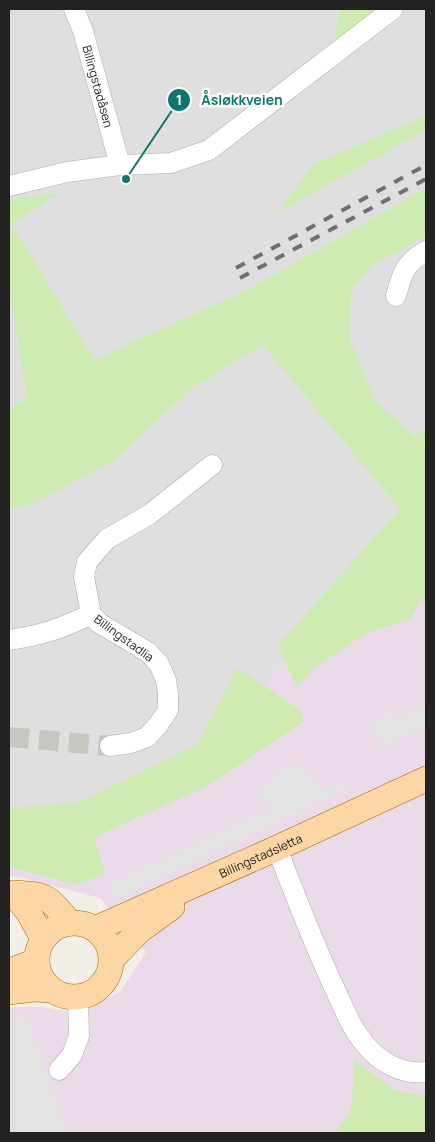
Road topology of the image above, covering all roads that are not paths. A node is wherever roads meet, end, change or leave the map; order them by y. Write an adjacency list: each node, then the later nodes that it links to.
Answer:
1 (74, 9): 3 (street, Billingstadåsen)
2 (393, 9): 3 (street)
3 (120, 165): 4 (street)
4 (9, 186)
5 (426, 251): 6 (street)
6 (396, 296)
7 (212, 465): 8 (street, Billingstadlia)
8 (91, 614): 9 (street); 10 (street, Billingstadlia)
9 (9, 640)
10 (110, 746)
11 (426, 778): 13 (main road, Billingstadsletta)
12 (426, 790): 13 (main road, Billingstadsletta)
13 (278, 852): 16 (main road, Billingstadsletta); 18 (main road, Billingstadsletta); 24 (street)
14 (11, 893): 15 (main road); 17 (main road)
15 (70, 923): 16 (main road); 17 (main road)
16 (95, 929): 18 (main road)
17 (40, 950): 19 (main road); 20 (main road)
18 (112, 959): 22 (main road)
19 (9, 971)
20 (52, 990): 21 (main road); 22 (main road)
21 (9, 992)
22 (78, 997): 23 (street)
23 (58, 1070)
24 (426, 1072)

